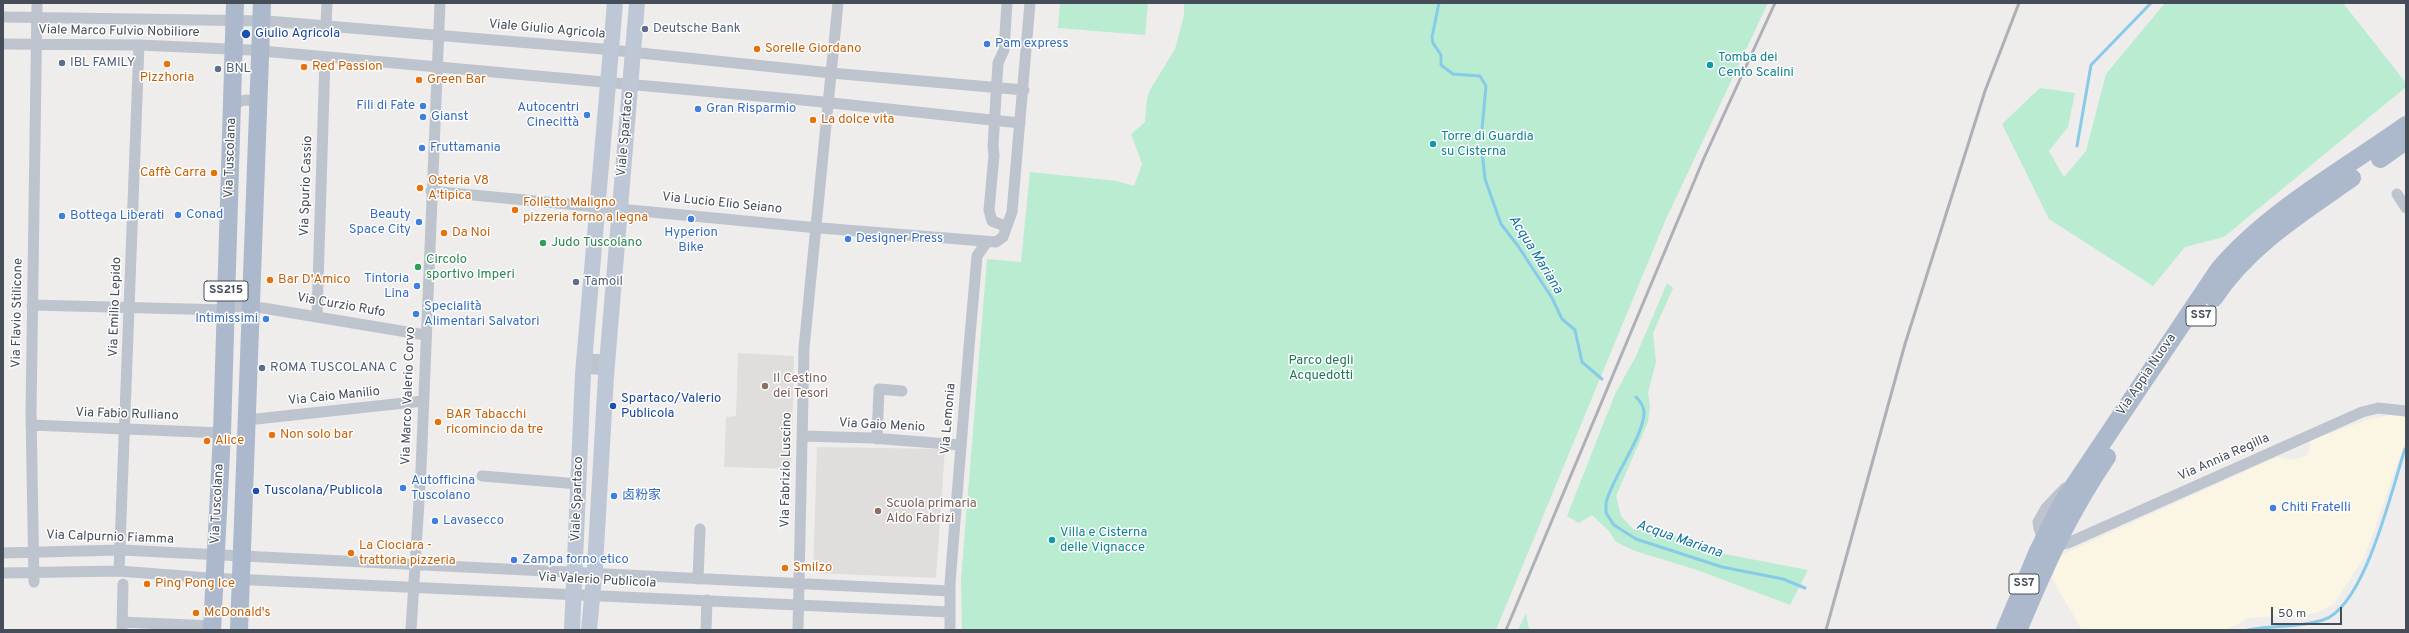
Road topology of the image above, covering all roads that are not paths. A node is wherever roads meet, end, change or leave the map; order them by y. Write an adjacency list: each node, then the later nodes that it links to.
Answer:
1 (37, 3): 12 (street, Via Flavio Stilicone)
2 (327, 3): 13 (street)
3 (440, 3): 14 (street, Via Marco Valerio Corvo)
4 (615, 3): 19 (street, Viale Spartaco)
5 (637, 3): 21 (street, Viale Spartaco)
6 (838, 3): 24 (street, Via Fabrizio Luscino)
7 (1007, 3): 27 (street)
8 (1030, 3): 28 (street)
9 (235, 11): 10 (street); 12 (street, Viale Marco Fulvio Nobiliore); 18 (main road, Via Tuscolana / SS215)
10 (261, 12): 13 (street, Viale Giulio Agricola); 20 (main road, Via Tuscolana / SS215)
11 (3, 17): 12 (street, Viale Marco Fulvio Nobiliore)
12 (37, 17): 16 (street, Via Flavio Stilicone)
13 (326, 25): 14 (street, Viale Giulio Agricola)
14 (438, 34): 19 (street, Viale Giulio Agricola); 23 (street, Via Marco Valerio Corvo)
15 (3, 44): 16 (street, Viale Marco Fulvio Nobiliore)
16 (37, 44): 17 (street, Viale Marco Fulvio Nobiliore); 44 (street, Via Flavio Stilicone)
17 (139, 44): 18 (street, Viale Marco Fulvio Nobiliore); 45 (street, Via Emilio Lepido)
18 (234, 49): 20 (street); 30 (main road, Via Tuscolana / SS215)
19 (611, 50): 21 (street, Viale Giulio Agricola); 25 (street, Viale Spartaco)
20 (260, 51): 22 (street); 31 (main road, Via Tuscolana / SS215)
21 (633, 52): 24 (street, Viale Giulio Agricola); 26 (street, Viale Spartaco)
22 (325, 58): 23 (street); 48 (street, Via Spurio Cassio)
23 (436, 67): 25 (street); 36 (street, Via Marco Valerio Corvo)
24 (831, 73): 27 (street, Viale Giulio Agricola); 29 (street, Via Fabrizio Luscino)
25 (609, 83): 26 (street); 38 (street, Viale Spartaco)
26 (630, 85): 29 (street); 40 (street, Viale Spartaco)
27 (997, 87): 28 (street, Viale Giulio Agricola); 32 (street)
28 (1024, 90): 33 (street)
29 (828, 103): 32 (street); 42 (street, Via Fabrizio Luscino)
30 (234, 104): 31 (street, Via Tuscolana); 46 (main road, Via Tuscolana / SS215)
31 (257, 107): 47 (main road, Via Tuscolana / SS215)
32 (994, 120): 33 (street); 41 (street)
33 (1020, 123): 41 (street)
34 (2406, 125): 65 (main road, Via Appia Nuova / SS7)
35 (2406, 141): 65 (main road, Via Appia Nuova / SS7)
36 (431, 191): 38 (street, Via Lucio Elio Seiano); 49 (street, Via Marco Valerio Corvo)
37 (2397, 194): 39 (street)
38 (598, 207): 40 (street, Via Lucio Elio Seiano); 50 (street, Viale Spartaco)
39 (2406, 208)
40 (620, 209): 42 (street, Via Lucio Elio Seiano); 51 (street, Viale Spartaco)
41 (1006, 226): 43 (street)
42 (816, 228): 43 (street, Via Lucio Elio Seiano); 59 (street, Via Fabrizio Luscino)
43 (986, 243): 61 (street, Via Lemonia)
44 (32, 304): 45 (street); 56 (street, Via Flavio Stilicone)
45 (130, 308): 46 (street); 57 (street, Via Emilio Lepido)
46 (226, 308): 47 (street); 58 (main road, Via Tuscolana / SS215)
47 (251, 308): 48 (street, Via Curzio Rufo); 55 (main road, Via Tuscolana / SS215)
48 (317, 316): 49 (street, Via Curzio Rufo)
49 (425, 335): 53 (street, Via Marco Valerio Corvo)
50 (585, 364): 51 (street); 63 (street, Viale Spartaco)
51 (607, 365): 75 (street, Viale Spartaco)
52 (902, 391): 60 (street)
53 (423, 401): 55 (street, Via Caio Manilio); 71 (street, Via Marco Valerio Corvo)
54 (2406, 411): 65 (street, Via Annia Regilla)
55 (247, 420): 70 (main road, Via Tuscolana / SS215)
56 (31, 425): 57 (street, Via Fabio Rulliano); 66 (street, Via Flavio Stilicone)
57 (126, 429): 58 (street, Via Fabio Rulliano); 67 (street, Via Emilio Lepido)
58 (222, 432): 69 (main road, Via Tuscolana / SS215)
59 (802, 436): 60 (street, Via Gaio Menio); 81 (street, Via Fabrizio Luscino)
60 (877, 439): 61 (street, Via Gaio Menio)
61 (960, 445): 83 (street, Via Lemonia)
62 (482, 476): 63 (street)
63 (579, 484): 73 (street, Viale Spartaco)
64 (700, 529): 79 (street)
65 (2049, 541): 98 (main road, Via Appia Nuova / SS7); 99 (main road, Via Appia Nuova / SS7)
66 (34, 550): 67 (street, Via Calpurnio Fiamma); 68 (street, Via Calpurnio Fiamma); 76 (street, Via Flavio Stilicone)
67 (121, 550): 69 (street, Via Calpurnio Fiamma); 72 (street, Via Emilio Lepido)
68 (3, 553)
69 (216, 556): 70 (street, Via Calpurnio Fiamma); 77 (main road, Via Tuscolana / SS215)
70 (243, 558): 71 (street, Via Valerio Publicola); 78 (main road, Via Tuscolana / SS215)
71 (415, 564): 73 (street, Via Valerio Publicola); 82 (street, Via Marco Valerio Corvo)
72 (119, 571): 76 (street); 77 (street)
73 (575, 573): 75 (street, Via Valerio Publicola); 84 (street, Viale Spartaco)
74 (3, 574): 76 (street)
75 (595, 574): 79 (street, Via Valerio Publicola); 85 (street, Viale Spartaco)
76 (34, 577)
77 (215, 578): 78 (street, Via Valerio Publicola); 90 (main road, Via Tuscolana / SS215)
78 (242, 579): 82 (street, Via Valerio Publicola); 91 (main road, Via Tuscolana / SS215)
79 (698, 579): 81 (street, Via Valerio Publicola)
80 (123, 584): 89 (street)
81 (800, 584): 83 (street, Via Valerio Publicola); 87 (street, Via Fabrizio Luscino)
82 (414, 587): 84 (street, Via Valerio Publicola); 92 (street, Via Marco Valerio Corvo)
83 (950, 591): 88 (street, Via Lemonia)
84 (574, 594): 85 (street, Via Valerio Publicola); 93 (street, Viale Spartaco)
85 (592, 595): 86 (street, Via Valerio Publicola); 94 (street, Viale Spartaco)
86 (707, 600): 87 (street, Via Valerio Publicola); 95 (street)
87 (799, 606): 88 (street, Via Valerio Publicola); 96 (street, Via Fabrizio Luscino)
88 (950, 612): 97 (street, Via Lemonia)
89 (122, 626): 90 (street)
90 (212, 628)
91 (239, 630)
92 (411, 630)
93 (572, 630)
94 (589, 630)
95 (706, 630)
96 (798, 630)
97 (950, 630)
98 (2005, 630)
99 (2018, 630)

